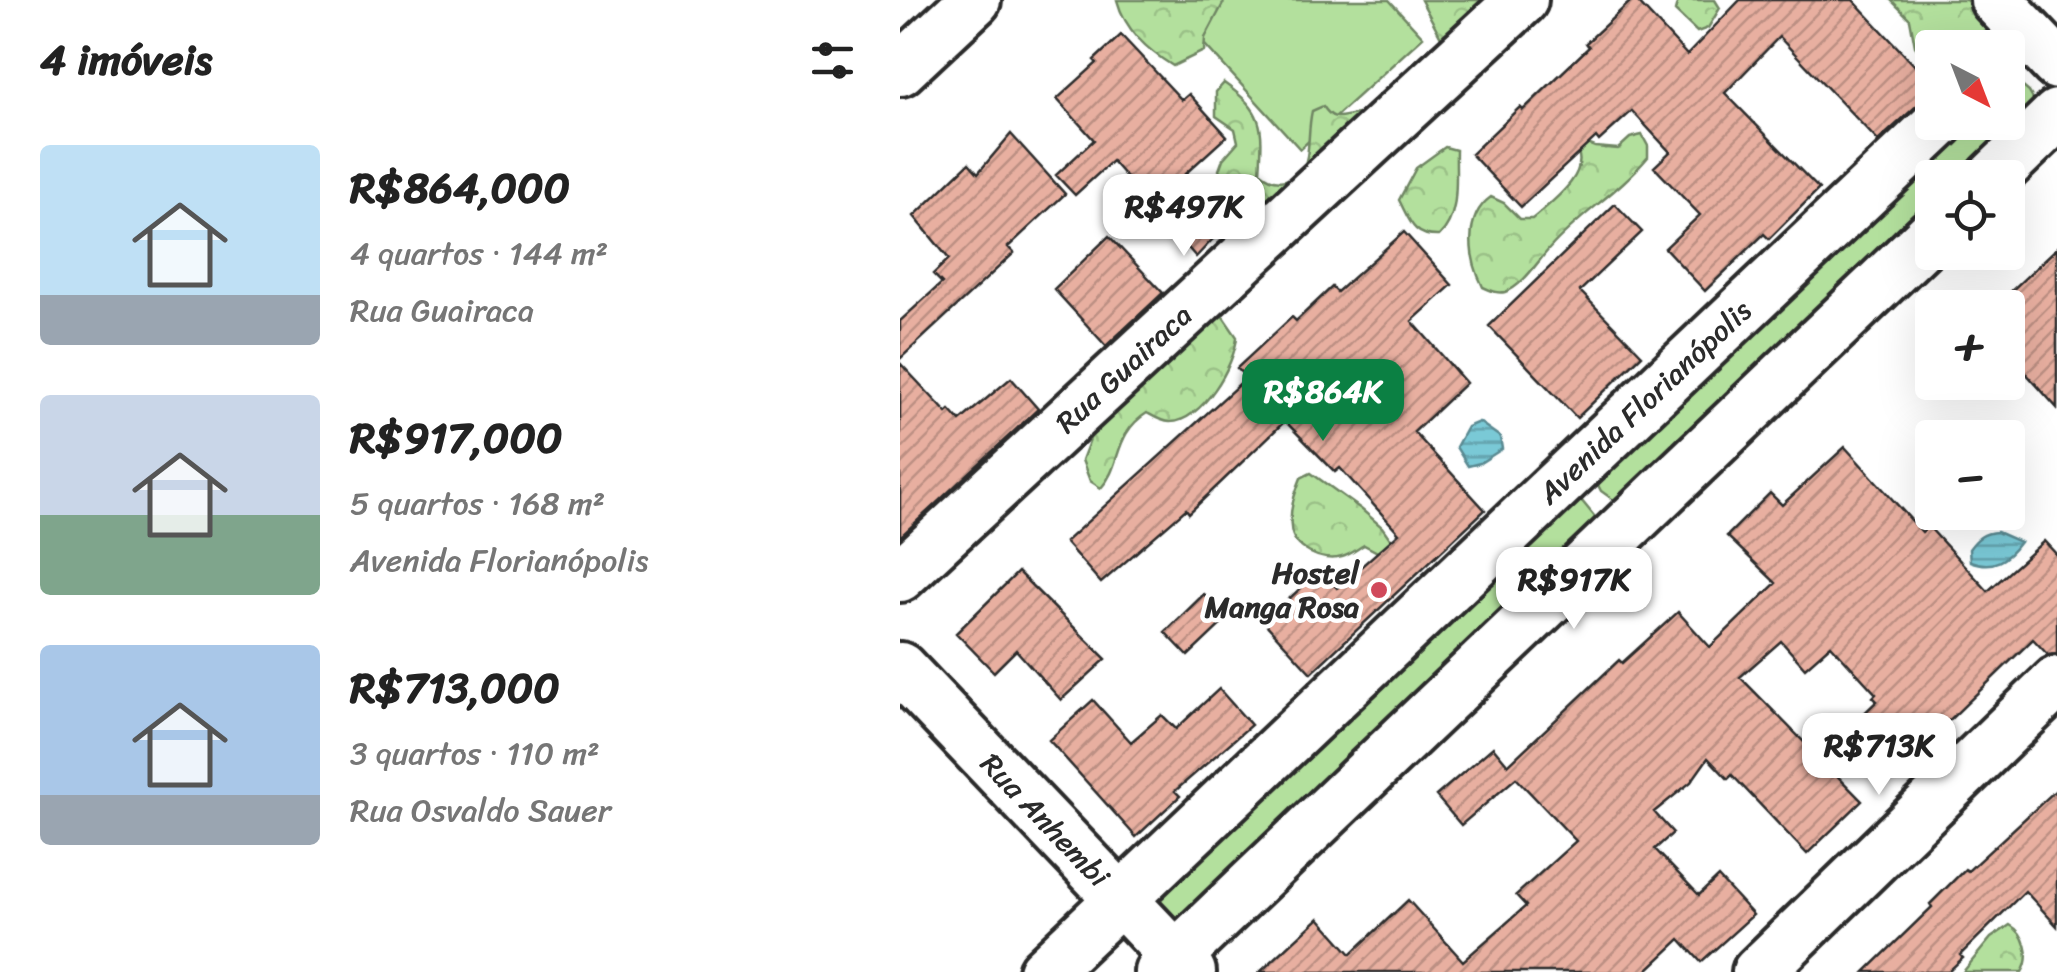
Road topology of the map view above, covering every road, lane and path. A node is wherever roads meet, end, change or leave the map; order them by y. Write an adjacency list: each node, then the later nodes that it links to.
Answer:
1 (975, 0): 5 (street)
2 (1522, 0): 12 (street, Rua Guairaca)
3 (1996, 0): 4 (street)
4 (2038, 43)
5 (900, 70)
6 (2057, 115): 8 (street)
7 (1921, 140): 10 (street, Avenida Florianópolis)
8 (2011, 160)
9 (1915, 250): 11 (street)
10 (1571, 472): 11 (street); 15 (street, Avenida Florianópolis)
11 (1623, 530): 16 (street)
12 (900, 576)
13 (900, 668): 15 (street, Rua Anhembi)
14 (2057, 682): 18 (street)
15 (1121, 898): 16 (street, Rua Anhembi); 17 (street, Avenida Florianópolis)
16 (1175, 967)
17 (1044, 972)
18 (1758, 972)

